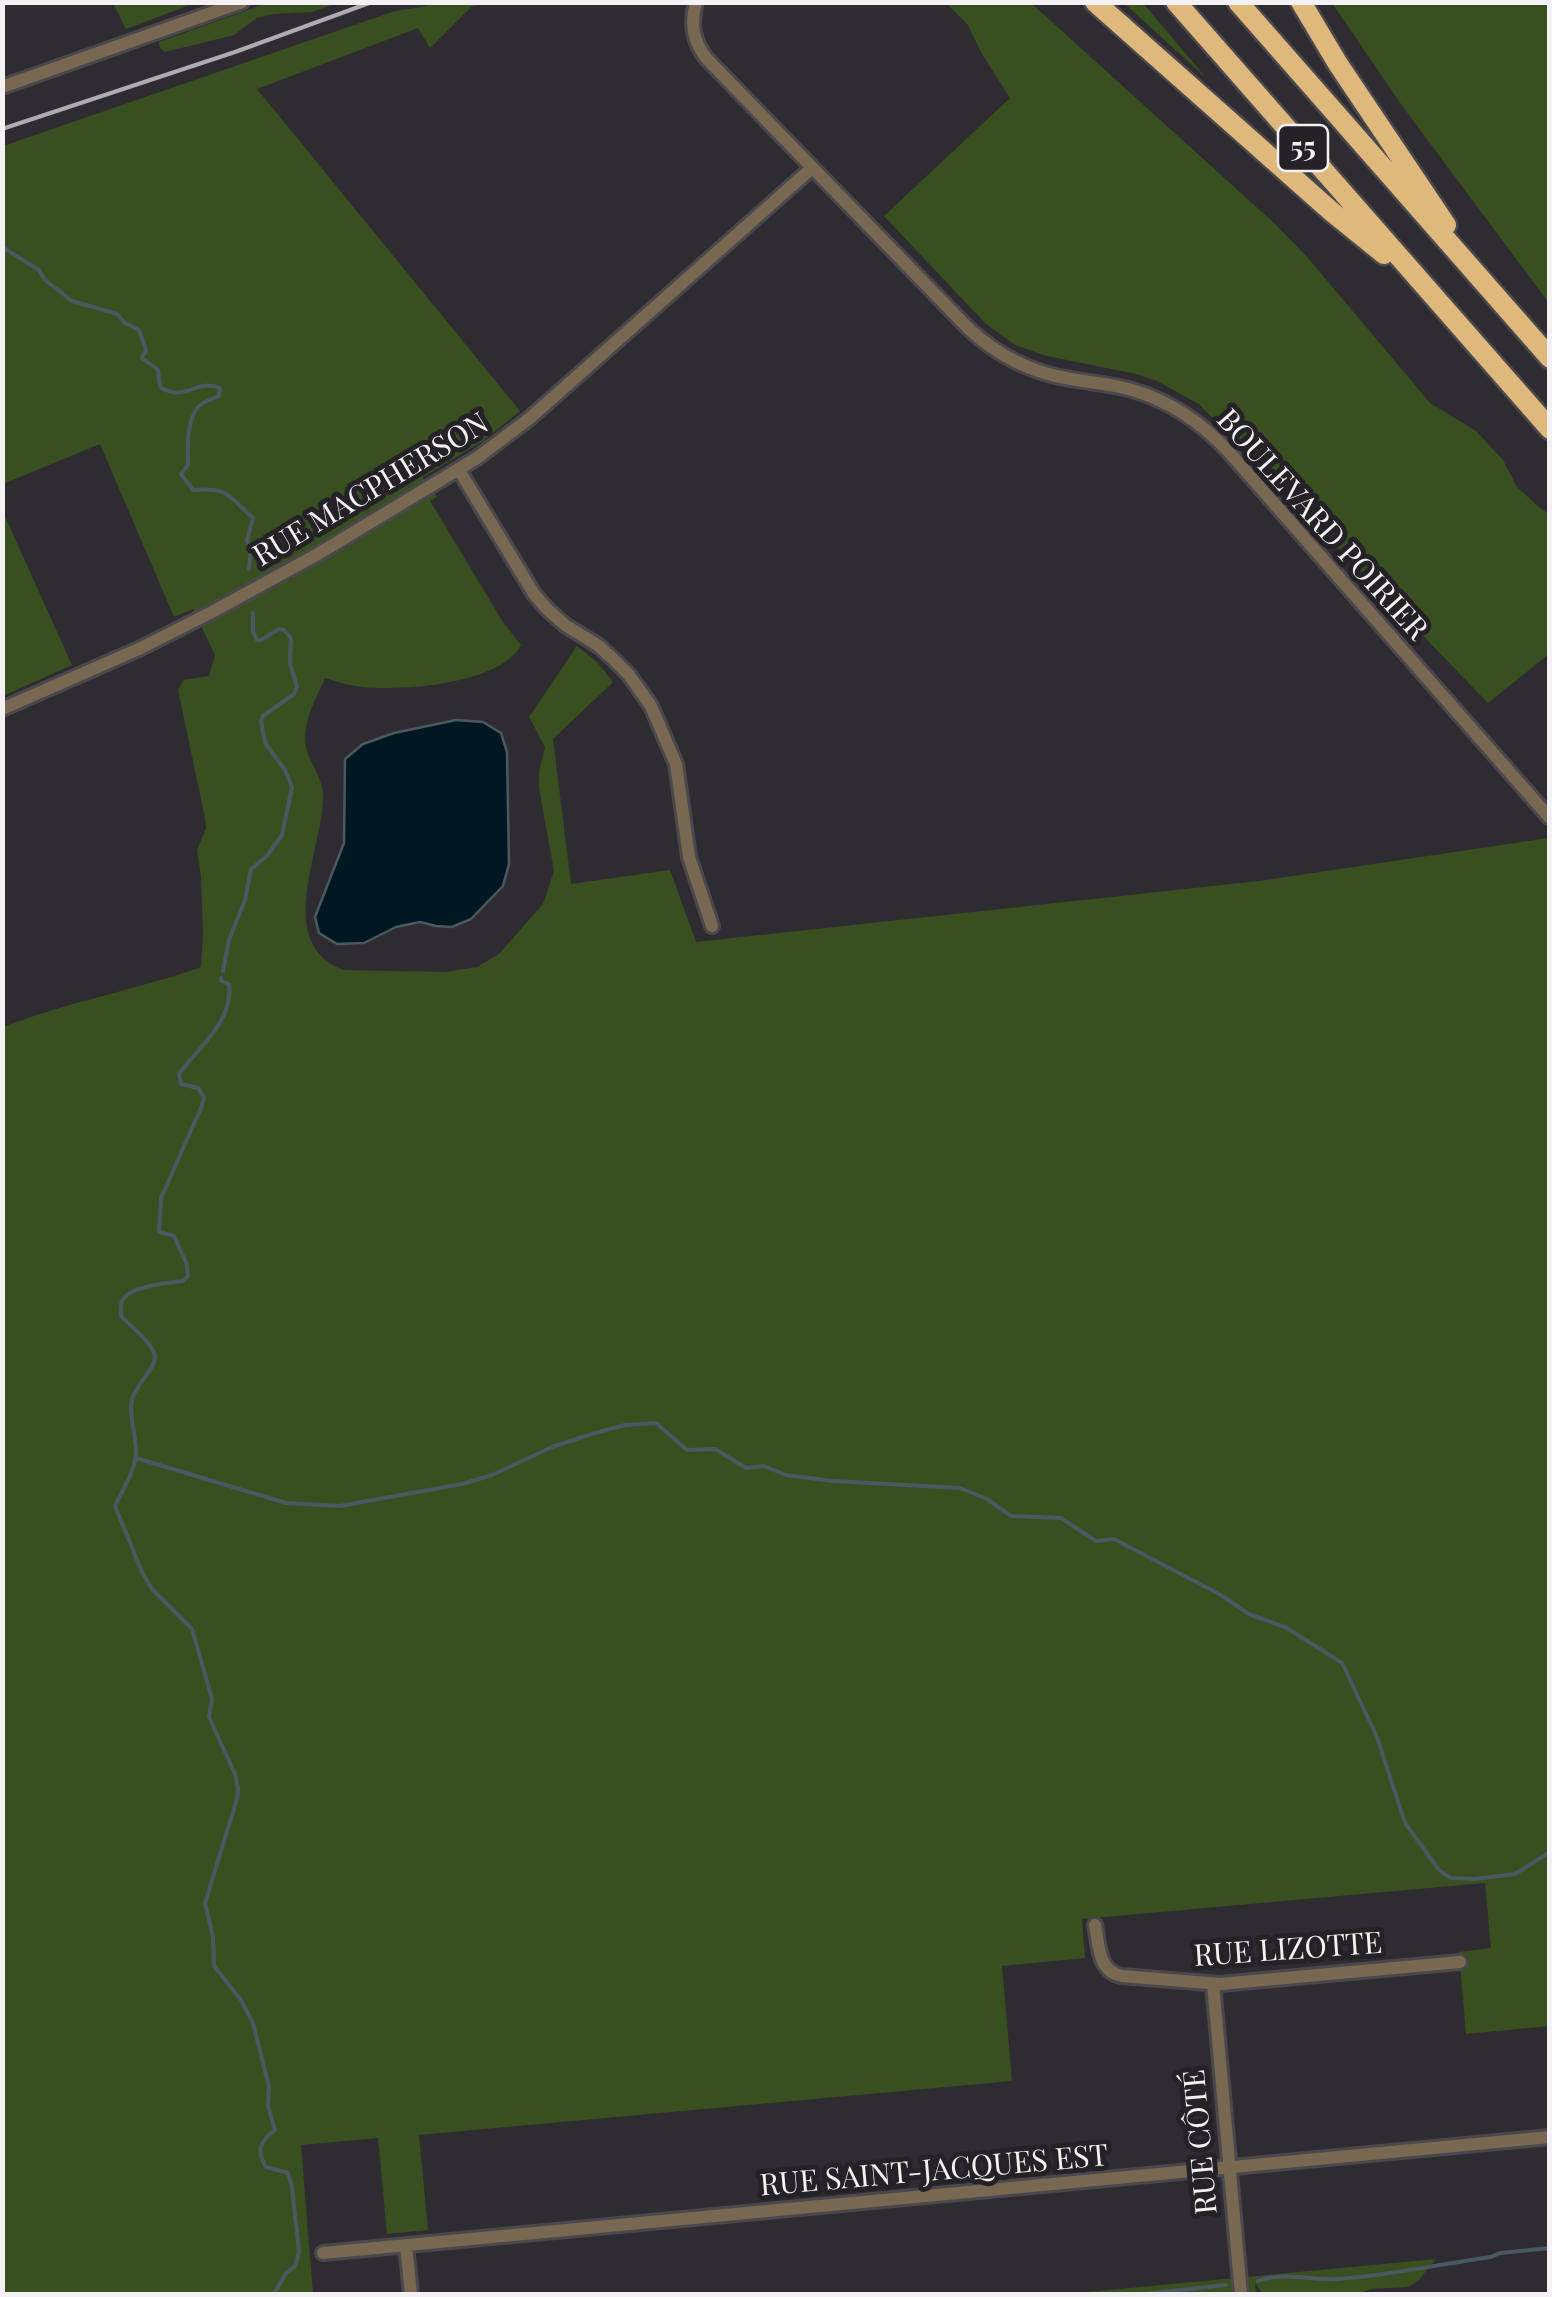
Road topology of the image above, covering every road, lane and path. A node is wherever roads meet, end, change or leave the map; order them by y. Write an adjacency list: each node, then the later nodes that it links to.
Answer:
1 (242, 2): 7 (street)
2 (696, 2): 8 (street, BOULEVARD POIRIER)
3 (1095, 2): 10 (highway)
4 (1176, 2): 10 (highway, 55)
5 (1238, 2): 9 (highway, 55)
6 (1301, 2): 9 (highway)
7 (2, 87)
8 (812, 168): 13 (street, RUE MACPHERSON); 15 (street, BOULEVARD POIRIER)
9 (1488, 289): 11 (highway, 55)
10 (1431, 293): 12 (highway, 55)
11 (1550, 358)
12 (1550, 428)
13 (459, 470): 14 (street, RUE MACPHERSON); 16 (street)
14 (2, 709)
15 (1549, 816)
16 (712, 926)
17 (1095, 1925): 19 (street, RUE LIZOTTE)
18 (1460, 1962): 19 (street, RUE LIZOTTE)
19 (1212, 1984): 21 (street, RUE CÔTÉ)
20 (1550, 2136): 21 (street, RUE SAINT-JACQUES EST)
21 (1228, 2168): 22 (street, RUE SAINT-JACQUES EST); 25 (street, RUE CÔTÉ)
22 (406, 2246): 23 (street, RUE SAINT-JACQUES EST); 24 (street)
23 (323, 2254)
24 (411, 2294)
25 (1240, 2294)

